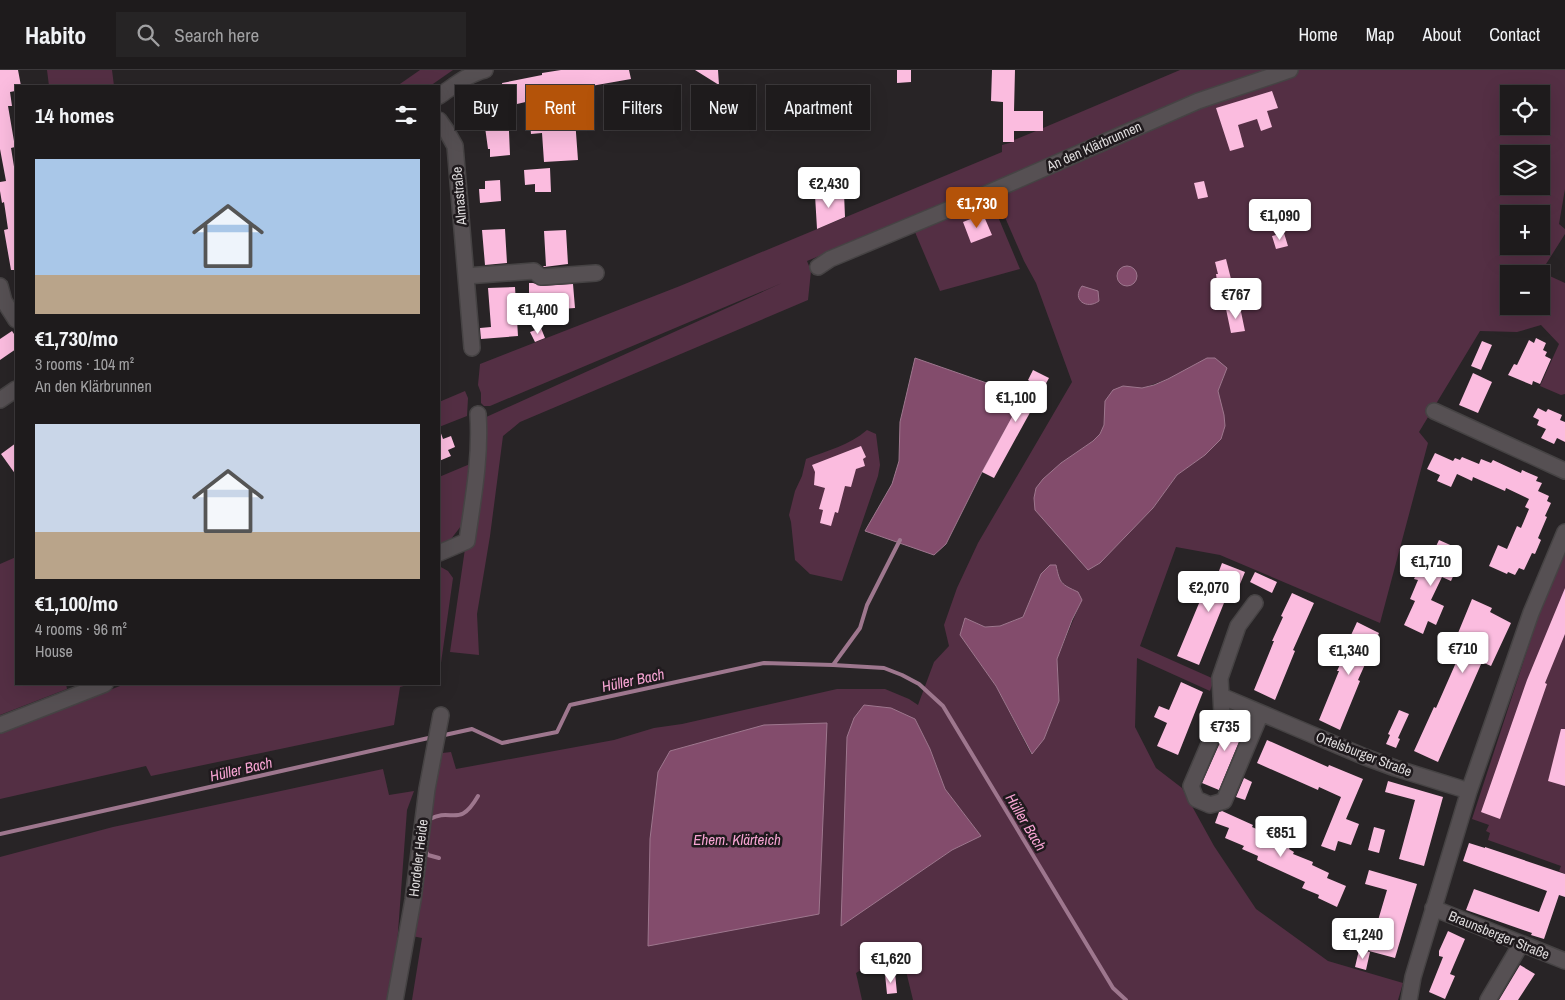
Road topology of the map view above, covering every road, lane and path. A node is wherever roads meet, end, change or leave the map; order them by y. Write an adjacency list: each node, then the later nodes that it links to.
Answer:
1 (485, 70): 3 (street)
2 (1290, 70): 5 (street, An den Klärbrunnen)
3 (440, 95)
4 (440, 121): 7 (street, Almastraße)
5 (818, 268)
6 (596, 273): 7 (street)
7 (466, 276): 10 (street, Almastraße)
8 (0, 286): 9 (street)
9 (15, 318)
10 (472, 348)
11 (15, 390): 12 (street)
12 (0, 400)
13 (1434, 411): 15 (street)
14 (478, 414): 17 (street)
15 (1565, 471)
16 (1565, 532): 24 (street)
17 (440, 553)
18 (1255, 603): 20 (street)
19 (102, 685): 23 (street)
20 (1221, 696): 21 (street, Ortelsburger Straße); 21 (street)
21 (1261, 713): 24 (street, Ortelsburger Straße)
22 (441, 715): 28 (street, Hordeler Heide)
23 (0, 725)
24 (1469, 791): 25 (street)
25 (1434, 908): 26 (street, Braunsberger Straße); 29 (street)
26 (1521, 944): 27 (street, Braunsberger Straße); 30 (street)
27 (1565, 961)
28 (396, 1000)
29 (1409, 1000)
30 (1488, 1000)

